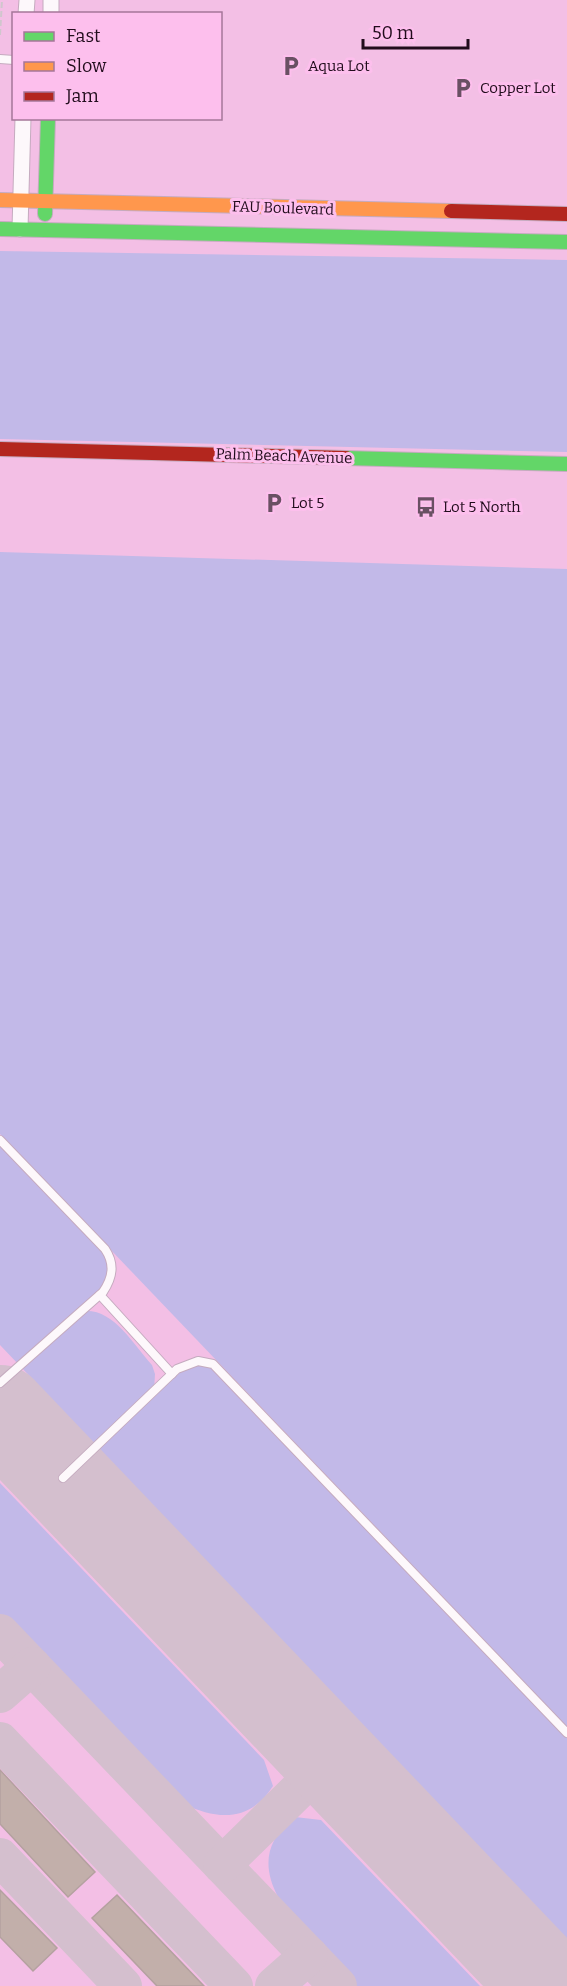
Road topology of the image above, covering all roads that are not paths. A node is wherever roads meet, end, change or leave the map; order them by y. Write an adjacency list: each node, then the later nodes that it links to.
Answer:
1 (23, 120): 4 (street)
2 (48, 120): 5 (street)
3 (0, 200): 4 (street, FAU Boulevard)
4 (21, 201): 5 (street, FAU Boulevard); 8 (street)
5 (46, 202): 6 (street, FAU Boulevard); 9 (street)
6 (567, 214)
7 (0, 229): 8 (street, FAU Boulevard)
8 (20, 229): 9 (street, FAU Boulevard)
9 (45, 230): 10 (street, FAU Boulevard)
10 (567, 242)
11 (0, 449): 12 (street, Palm Beach Avenue)
12 (567, 464)
13 (0, 1140): 14 (lane)
14 (99, 1295): 15 (lane); 16 (lane)
15 (172, 1374): 17 (lane); 18 (lane)
16 (0, 1383)
17 (63, 1478)
18 (567, 1733)

